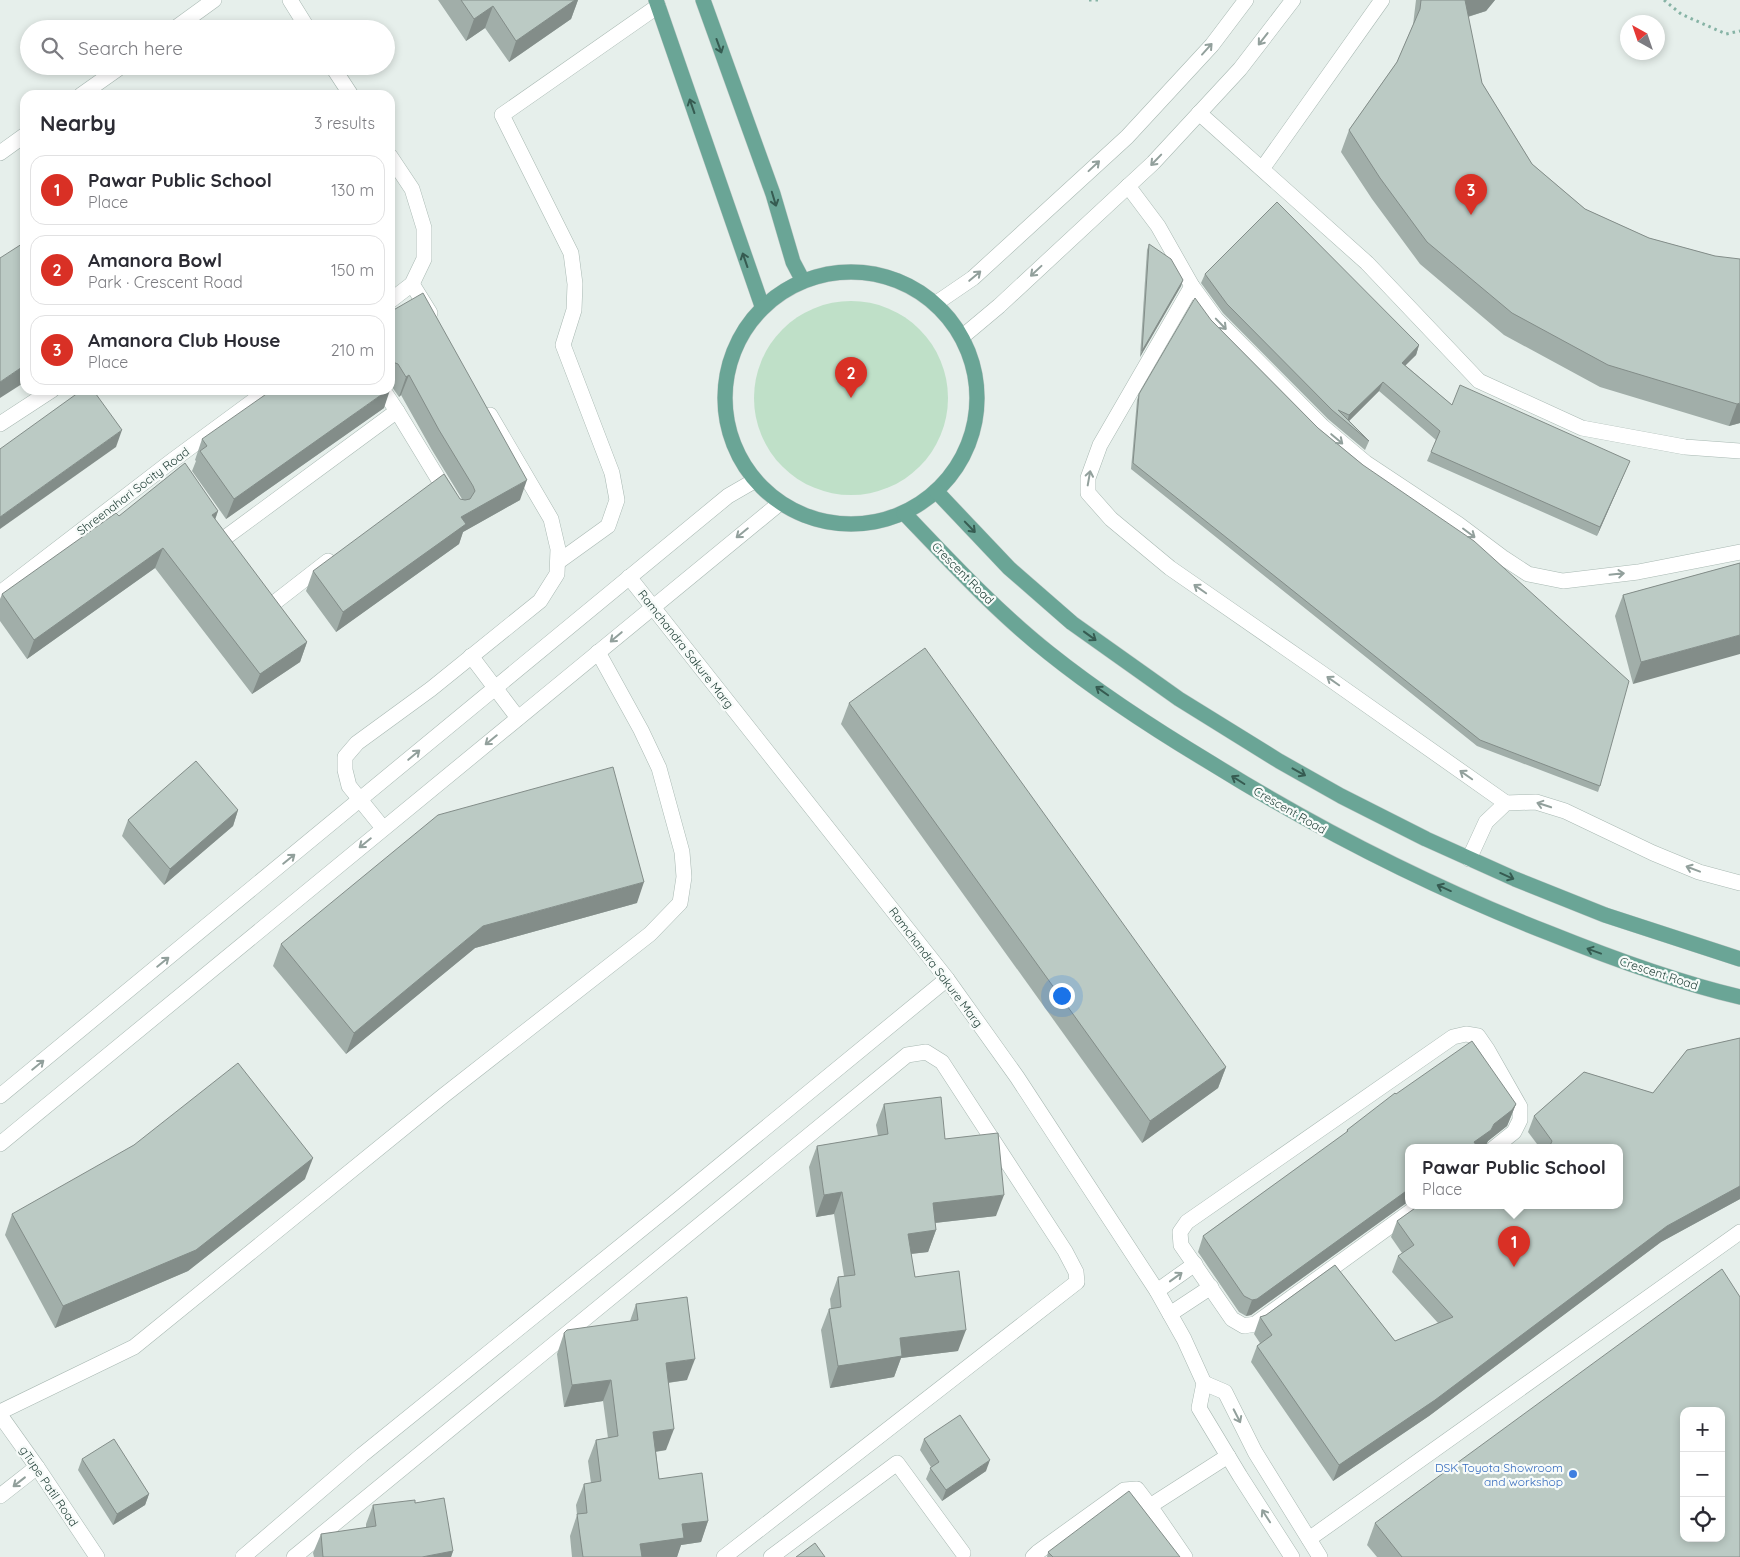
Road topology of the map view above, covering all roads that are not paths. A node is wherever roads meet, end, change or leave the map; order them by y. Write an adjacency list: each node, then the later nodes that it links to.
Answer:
1 (214, 0): 8 (street)
2 (290, 0): 9 (street)
3 (703, 0): 20 (main road, one-way to 20)
4 (1246, 0): 24 (street, one-way to 4)
5 (1293, 0): 14 (street, one-way to 14)
6 (1382, 0): 18 (street)
7 (657, 3): 25 (main road, one-way to 7); 45 (street)
8 (186, 20)
9 (302, 20)
10 (109, 75): 12 (street)
11 (338, 75): 13 (street)
12 (88, 90)
13 (348, 90)
14 (1200, 113): 18 (street); 19 (street, one-way to 19)
15 (20, 139): 16 (street)
16 (0, 153)
17 (395, 164): 21 (street)
18 (1262, 169): 34 (street)
19 (1128, 186): 22 (street); 27 (street, one-way to 27)
20 (803, 281): 24 (main road); 25 (main road)
21 (412, 284): 23 (street); 26 (street)
22 (1192, 286): 43 (street, one-way to 43); 57 (street, one-way to 22)
23 (395, 297)
24 (935, 304): 27 (main road)
25 (762, 306): 35 (main road)
26 (438, 327)
27 (962, 337): 36 (main road)
28 (44, 395): 33 (street)
29 (262, 395): 48 (street, Shreenahari Socity Road)
30 (386, 395): 32 (street)
31 (484, 404): 45 (street)
32 (397, 411): 38 (street); 41 (street)
33 (0, 424)
34 (1740, 451)
35 (754, 481): 37 (main road); 46 (street)
36 (936, 491): 39 (main road); 59 (main road, one-way to 59)
37 (780, 503): 39 (main road); 50 (street, one-way to 50)
38 (458, 511)
39 (904, 513): 63 (main road, Crescent Road, one-way to 39)
40 (216, 522): 41 (street)
41 (226, 537): 42 (street)
42 (237, 551)
43 (1740, 552)
44 (336, 556): 49 (street)
45 (558, 562): 53 (street)
46 (629, 577): 50 (street, Ramchandra Sakure Marg); 54 (street)
47 (263, 588): 49 (street)
48 (0, 593)
49 (274, 603): 51 (street)
50 (652, 607): 52 (street, one-way to 52); 62 (street, Ramchandra Sakure Marg)
51 (285, 618)
52 (598, 652): 55 (street); 74 (street)
53 (471, 656): 54 (street); 56 (street)
54 (496, 687): 55 (street); 56 (street, one-way to 54)
55 (518, 718): 58 (street, one-way to 58)
56 (359, 800): 58 (street); 64 (street, one-way to 56)
57 (1506, 804): 59 (street); 60 (street, one-way to 57)
58 (383, 828): 65 (street, one-way to 65)
59 (1469, 859): 61 (main road, one-way to 61)
60 (1740, 883)
61 (1740, 959)
62 (947, 979): 71 (street, Ramchandra Sakure Marg); 82 (street)
63 (1740, 997)
64 (0, 1096)
65 (0, 1144)
66 (1499, 1144): 69 (street)
67 (1414, 1209): 70 (street)
68 (1740, 1232): 79 (street)
69 (1195, 1264): 70 (street); 71 (street, one-way to 69)
70 (1211, 1287): 72 (street)
71 (1157, 1291): 72 (street, Ramchandra Sakure Marg)
72 (1170, 1314): 73 (street, Ramchandra Sakure Marg)
73 (1204, 1383): 75 (street); 79 (street, one-way to 79)
74 (0, 1414): 76 (street, gTupe Patil Road)
75 (1228, 1456): 78 (street); 88 (street, one-way to 75)
76 (37, 1467): 77 (street, one-way to 77); 81 (street, gTupe Patil Road)
77 (0, 1496)
78 (1150, 1506): 86 (street); 87 (street)
79 (1309, 1539): 89 (street)
80 (962, 1556): 85 (street)
81 (97, 1557)
82 (243, 1557)
83 (294, 1557): 84 (street)
84 (724, 1557)
85 (771, 1557)
86 (1033, 1557)
87 (1185, 1557)
88 (1292, 1557)
89 (1320, 1557)

